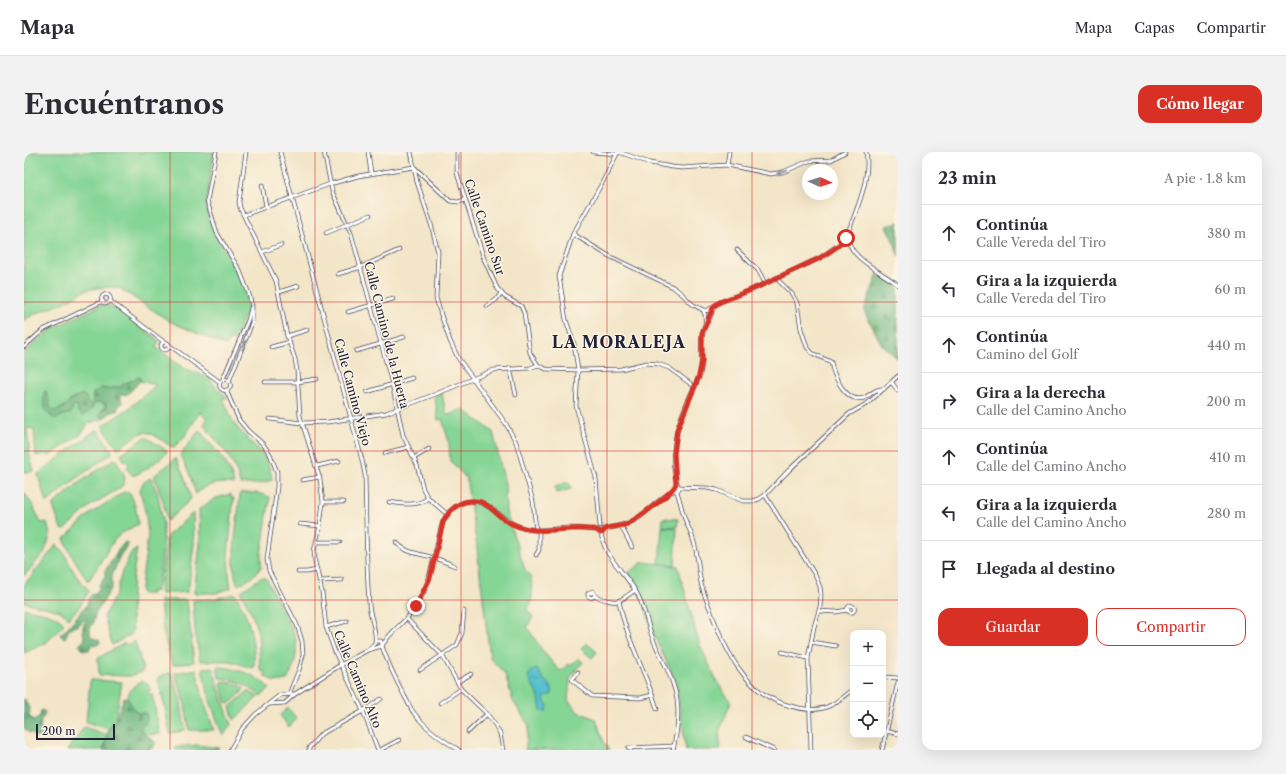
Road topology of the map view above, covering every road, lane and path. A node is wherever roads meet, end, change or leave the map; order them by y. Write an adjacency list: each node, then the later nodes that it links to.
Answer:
1 (216, 152): 44 (street)
2 (246, 152): 23 (street, Calle Camino Alto)
3 (280, 152): 20 (street, Calle Camino Viejo)
4 (324, 152): 18 (street, Calle Camino de la Huerta)
5 (368, 152): 15 (street)
6 (411, 152): 14 (street)
7 (456, 152): 21 (street, Calle Camino Sur)
8 (593, 152): 12 (street)
9 (729, 152): 13 (street)
10 (845, 152): 13 (street, one-way to 13)
11 (866, 152): 28 (street)
12 (618, 153): 13 (street); 27 (street)
13 (727, 165)
14 (414, 167): 15 (street); 16 (street); 17 (street)
15 (371, 173): 18 (street)
16 (426, 178): 17 (street); 21 (street)
17 (417, 182): 70 (street)
18 (330, 184): 20 (street); 25 (street, Calle Camino de la Huerta)
19 (262, 185): 22 (street)
20 (291, 197): 22 (street); 86 (street, Calle Camino Viejo)
21 (465, 200): 42 (street, Calle Camino Sur)
22 (266, 206): 23 (street)
23 (244, 215): 34 (street, Calle Camino Alto)
24 (370, 215): 25 (street)
25 (347, 224): 26 (street); 35 (street, Calle Camino de la Huerta)
26 (326, 233)
27 (573, 234): 49 (street); 67 (street)
28 (848, 238): 29 (street); 31 (street)
29 (849, 242): 31 (street); 40 (street)
30 (281, 245): 34 (street)
31 (838, 246): 37 (street)
32 (399, 250): 35 (street)
33 (737, 250): 38 (street)
34 (262, 252): 41 (street, Calle Camino Alto)
35 (361, 267): 36 (street); 47 (street, Calle Camino de la Huerta)
36 (338, 274)
37 (776, 278): 38 (street); 80 (street)
38 (766, 283): 50 (street)
39 (298, 286): 41 (street)
40 (898, 286)
41 (279, 292): 54 (street, Calle Camino Alto)
42 (501, 294): 48 (street); 65 (street, Calle Camino Sur)
43 (393, 299): 47 (street)
44 (251, 300): 72 (street); 73 (street, one-way to 44)
45 (110, 301): 46 (street); 46 (street); 56 (street)
46 (103, 302): 60 (street)
47 (371, 306): 51 (street); 58 (street, Calle Camino de la Huerta)
48 (487, 306)
49 (703, 310): 50 (street); 52 (street)
50 (709, 311): 52 (street); 52 (street)
51 (348, 312)
52 (707, 316): 78 (street)
53 (307, 330): 54 (street)
54 (287, 336): 57 (street, Calle Camino Alto)
55 (404, 337): 58 (street)
56 (162, 342): 59 (street); 62 (street)
57 (290, 342): 61 (street); 76 (street, Calle Camino Alto)
58 (381, 344): 64 (street); 77 (street, Calle Camino de la Huerta)
59 (169, 345): 62 (street); 63 (street)
60 (24, 347)
61 (271, 347)
62 (166, 350): 63 (street)
63 (176, 350): 72 (street)
64 (356, 351)
65 (538, 365): 66 (street); 67 (street)
66 (510, 368): 70 (street); 83 (street)
67 (578, 370): 78 (street); 105 (street)
68 (898, 376): 74 (street)
69 (412, 378): 77 (street)
70 (473, 378): 84 (street); 108 (street)
71 (317, 379): 76 (street)
72 (221, 381): 73 (street); 79 (street)
73 (229, 381): 79 (street)
74 (894, 381): 80 (street); 81 (street)
75 (265, 382): 76 (street)
76 (297, 382): 87 (street, Calle Camino Alto)
77 (392, 384): 82 (street); 84 (street, Calle Camino de la Huerta)
78 (695, 387): 96 (street)
79 (226, 390): 150 (street)
80 (884, 390): 97 (street)
81 (898, 391)
82 (367, 392)
83 (516, 395)
84 (397, 410): 86 (street); 88 (street, Calle Camino de la Huerta)
85 (270, 419): 87 (street)
86 (351, 419): 87 (street); 131 (street, Calle Camino Viejo)
87 (302, 423): 93 (street, Calle Camino Alto)
88 (409, 447): 90 (street); 91 (street, Calle Camino de la Huerta)
89 (429, 449): 91 (street)
90 (385, 453)
91 (414, 458): 98 (street, Calle Camino de la Huerta)
92 (339, 461): 93 (street)
93 (316, 466): 94 (street, Calle Camino Alto)
94 (320, 477): 95 (street); 99 (street, Calle Camino Alto)
95 (302, 480)
96 (677, 488): 97 (street); 106 (street); 163 (street)
97 (765, 495): 127 (street)
98 (428, 498): 101 (street); 102 (street, Calle Camino de la Huerta)
99 (323, 502): 100 (street); 104 (street, Calle Camino Alto)
100 (344, 502)
101 (389, 502)
102 (447, 514): 108 (street); 116 (street)
103 (300, 524): 104 (street)
104 (320, 526): 111 (street, Calle Camino Alto)
105 (600, 526): 107 (street); 109 (street)
106 (621, 526): 107 (street); 114 (street)
107 (604, 529): 110 (street)
108 (537, 530): 109 (street); 115 (street)
109 (598, 530): 110 (street)
110 (601, 533): 122 (street)
111 (316, 542): 112 (street); 118 (street, Calle Camino Alto)
112 (340, 542)
113 (396, 542): 116 (street)
114 (632, 547)
115 (536, 555)
116 (435, 558): 117 (street); 128 (street)
117 (455, 566)
118 (317, 570): 119 (street); 121 (street, Calle Camino Alto)
119 (298, 572)
120 (342, 580): 121 (street)
121 (319, 581): 130 (street, Calle Camino Alto)
122 (635, 590): 124 (street); 174 (street)
123 (595, 596): 124 (street)
124 (619, 601): 155 (street)
125 (847, 610): 127 (street)
126 (464, 611): 140 (street)
127 (819, 611): 134 (street)
128 (407, 619): 132 (street); 140 (street)
129 (347, 621): 130 (street)
130 (326, 627): 142 (street, Calle Camino Alto)
131 (375, 631): 133 (street); 135 (street, Calle Camino Viejo)
132 (390, 636): 133 (street); 137 (street)
133 (380, 640): 135 (street); 137 (street)
134 (811, 642): 136 (street); 141 (street)
135 (375, 643): 137 (street); 138 (street)
136 (836, 646)
137 (380, 647): 138 (street); 178 (street)
138 (368, 650): 142 (street)
139 (782, 652): 141 (street)
140 (442, 656): 143 (street); 148 (street)
141 (808, 658): 163 (street)
142 (342, 664): 153 (street); 164 (street, Calle Camino Alto)
143 (420, 670)
144 (578, 672): 155 (street)
145 (471, 674): 148 (street)
146 (886, 676): 147 (street)
147 (898, 678)
148 (456, 682): 151 (street)
149 (898, 682): 166 (street)
150 (293, 686): 153 (street); 154 (street)
151 (461, 689): 160 (street); 165 (street)
152 (850, 691): 163 (street)
153 (297, 693): 154 (street); 158 (street)
154 (287, 694): 156 (street); 158 (street)
155 (653, 695): 162 (street)
156 (278, 698): 159 (street); 161 (street)
157 (382, 699): 164 (street)
158 (287, 700): 159 (street)
159 (280, 703): 161 (street)
160 (440, 703)
161 (270, 704): 175 (street)
162 (657, 709)
163 (810, 709): 181 (street)
164 (363, 711): 176 (street); 177 (street, Calle Camino Alto)
165 (487, 714): 167 (street); 179 (street)
166 (886, 731): 168 (street)
167 (468, 732)
168 (898, 734)
169 (746, 737): 180 (street)
170 (885, 738): 182 (street)
171 (399, 740): 177 (street)
172 (628, 748): 173 (street)
173 (649, 748): 174 (street)
174 (673, 748)
175 (230, 750)
176 (309, 750)
177 (379, 750)
178 (459, 750)
179 (503, 750)
180 (774, 750)
181 (811, 750)
182 (882, 750)

